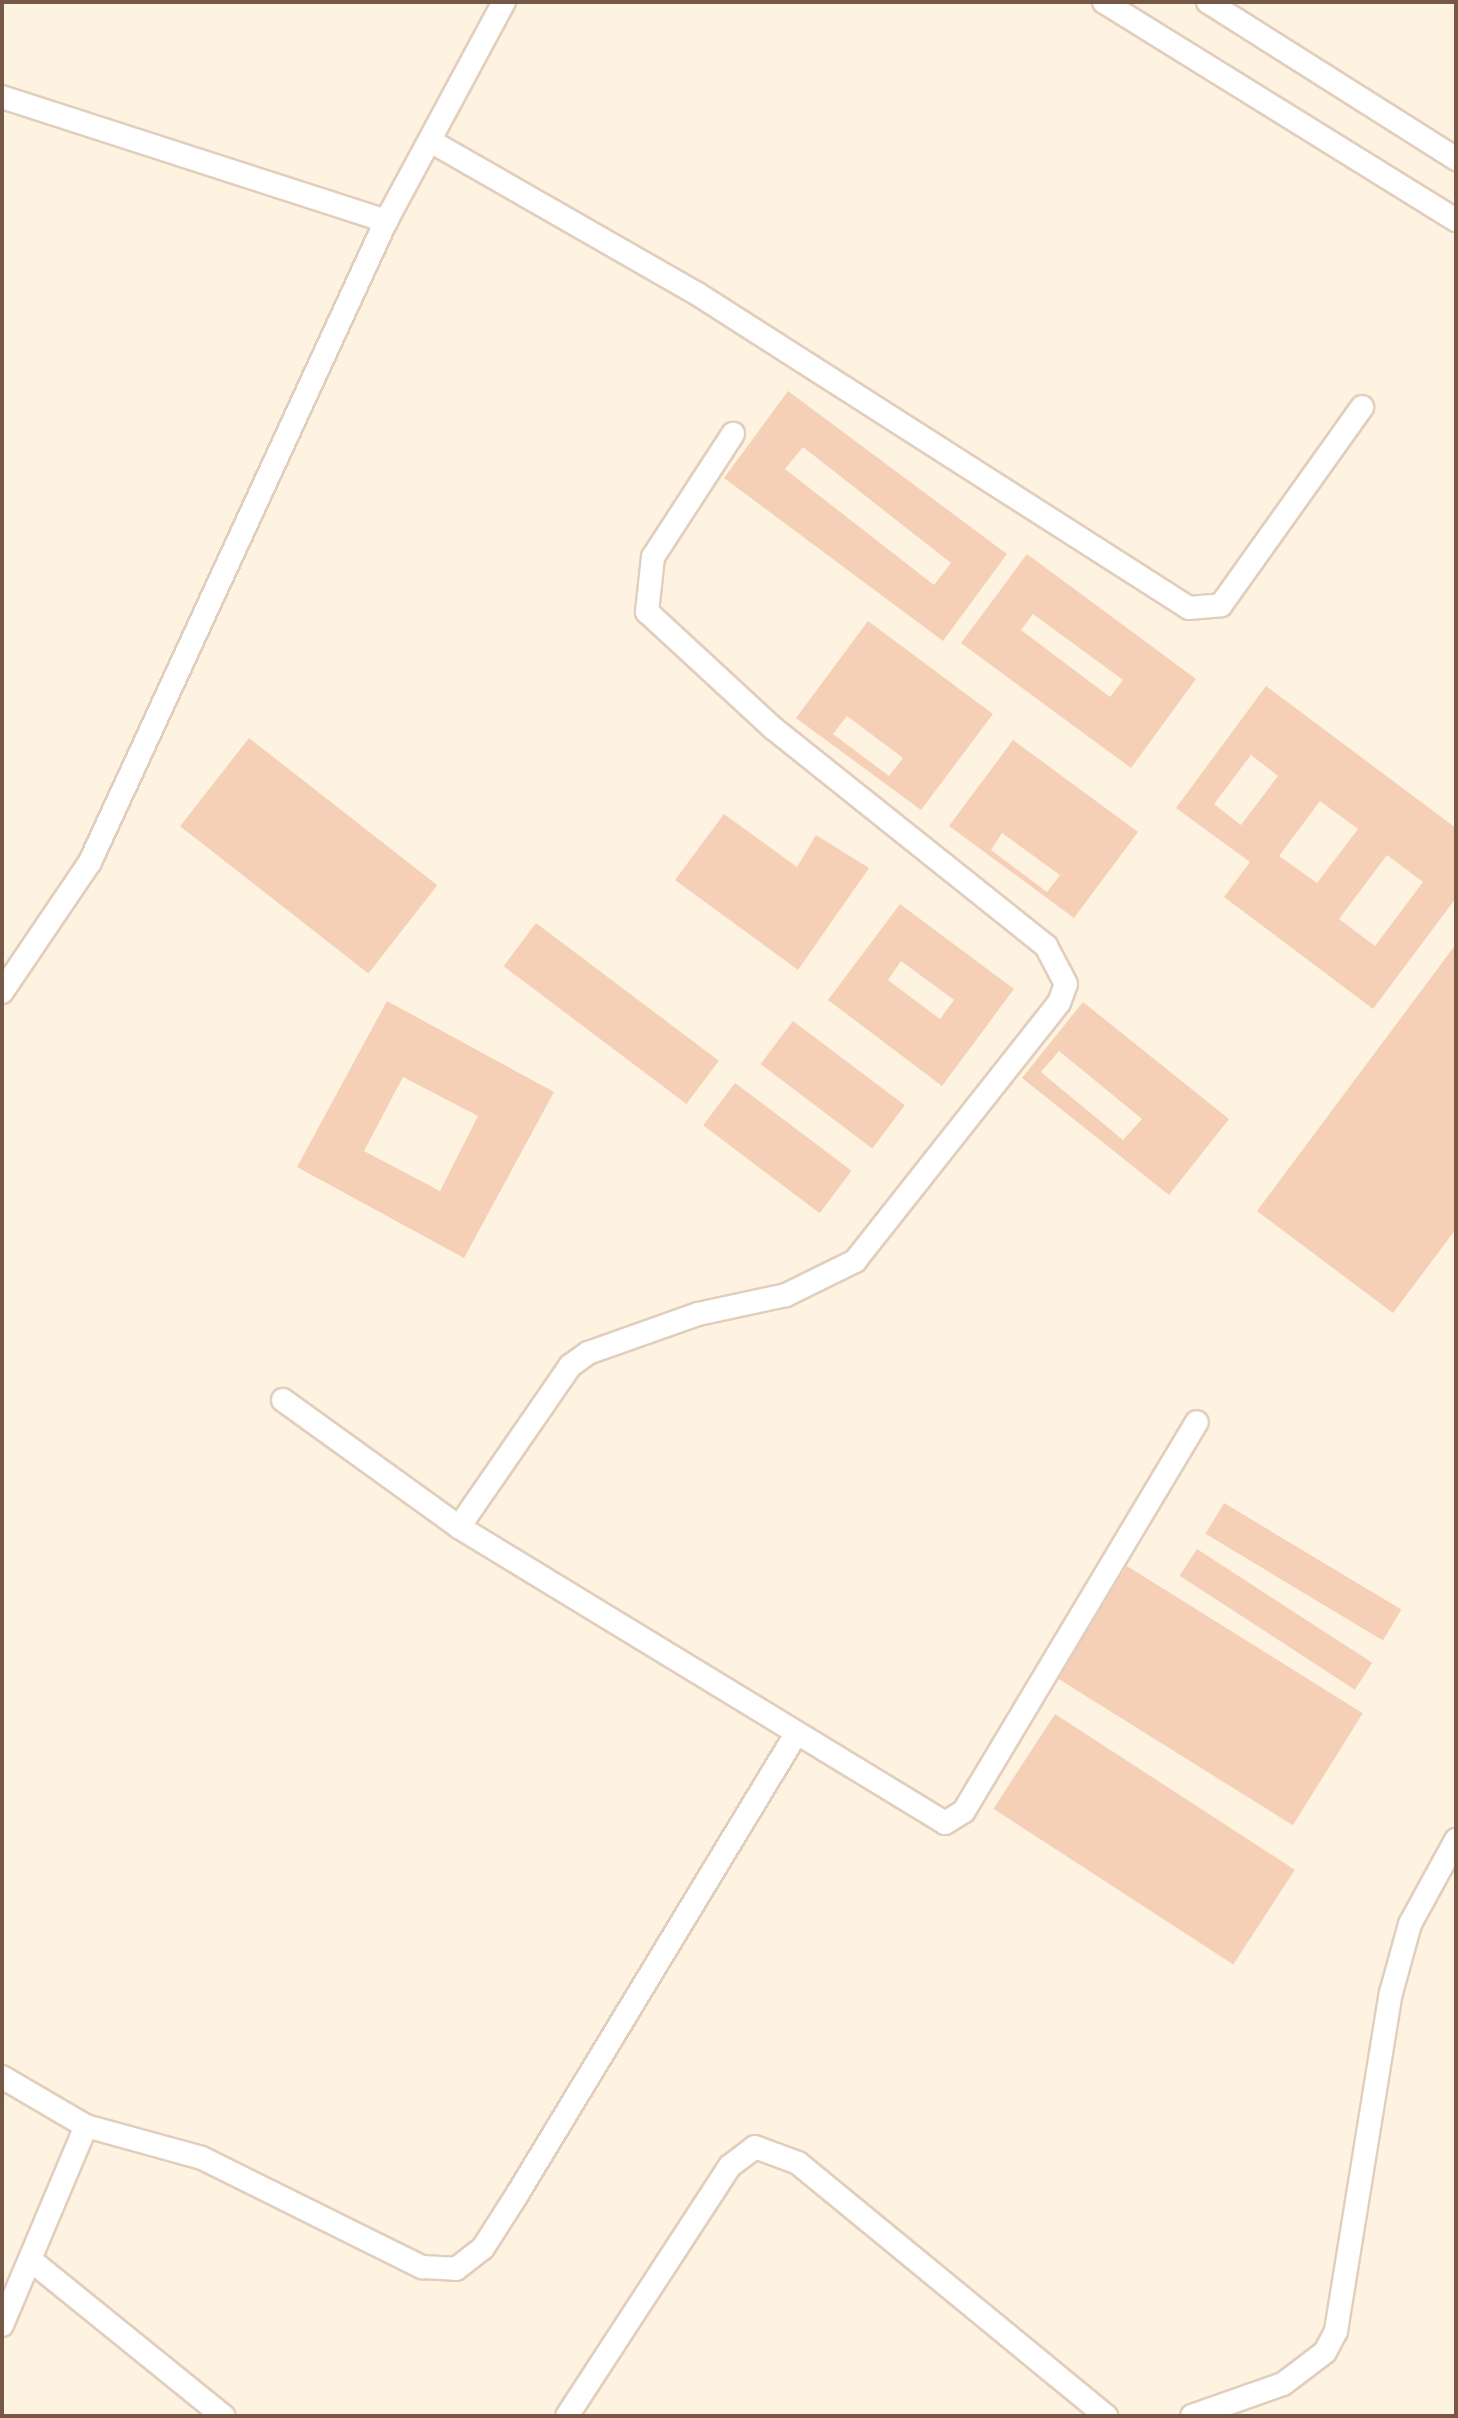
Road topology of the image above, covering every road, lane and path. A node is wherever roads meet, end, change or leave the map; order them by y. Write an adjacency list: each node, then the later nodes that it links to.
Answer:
1 (504, 2): 5 (lane)
2 (1104, 2): 7 (lane)
3 (1208, 2): 6 (lane)
4 (2, 97): 8 (lane)
5 (432, 142): 8 (lane); 9 (lane)
6 (1456, 159)
7 (1456, 220)
8 (386, 221): 11 (lane)
9 (1362, 407)
10 (733, 434): 14 (lane)
11 (2, 992)
12 (283, 1400): 14 (lane)
13 (1197, 1422): 15 (lane)
14 (459, 1527): 15 (lane)
15 (796, 1734): 18 (lane)
16 (1456, 1840): 24 (lane)
17 (2, 2077): 18 (lane)
18 (86, 2126): 19 (lane)
19 (33, 2262): 20 (lane); 21 (lane)
20 (2, 2325)
21 (223, 2416)
22 (567, 2416): 23 (lane)
23 (1106, 2416)
24 (1192, 2416)

